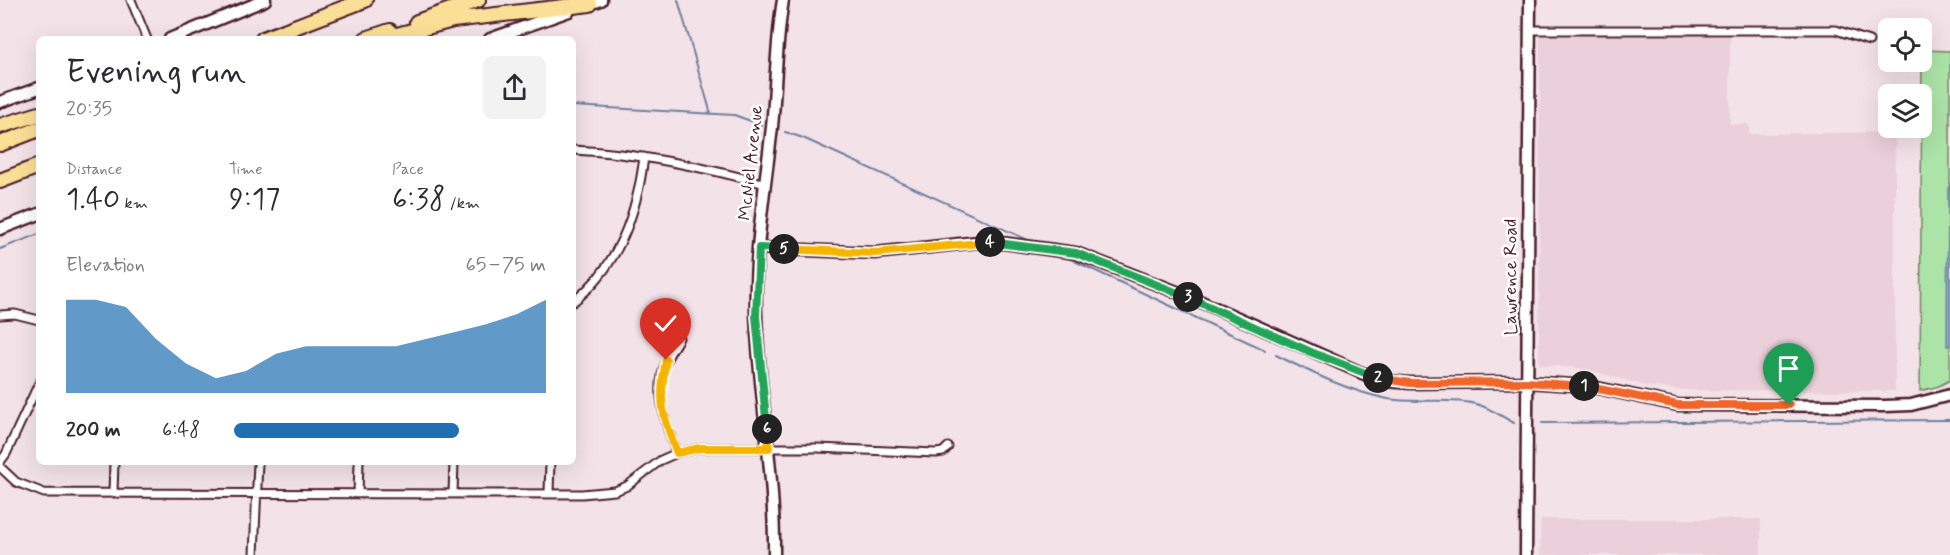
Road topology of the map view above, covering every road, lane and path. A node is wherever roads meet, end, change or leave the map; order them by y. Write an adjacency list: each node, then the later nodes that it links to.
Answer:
1 (131, 0): 13 (street)
2 (265, 0): 14 (street)
3 (340, 0): 11 (highway)
4 (365, 0): 11 (highway)
5 (478, 0): 16 (highway)
6 (776, 0): 10 (street, McNiel Avenue)
7 (783, 0): 10 (street, McNiel Avenue)
8 (1530, 0): 12 (street, Lawrence Road)
9 (596, 2): 17 (highway); 18 (street)
10 (779, 25): 30 (street, McNiel Avenue)
11 (286, 30): 15 (highway)
12 (1530, 30): 19 (street); 38 (street, Lawrence Road)
13 (146, 36)
14 (177, 36)
15 (271, 36)
16 (375, 36)
17 (393, 36)
18 (499, 36)
19 (1869, 41)
20 (36, 89): 21 (street)
21 (0, 102)
22 (36, 115): 23 (highway)
23 (0, 126)
24 (36, 130): 25 (highway)
25 (0, 144)
26 (576, 150): 27 (street)
27 (644, 157): 30 (street); 34 (street)
28 (36, 167): 29 (highway)
29 (0, 181)
30 (766, 184): 33 (street, McNiel Avenue)
31 (36, 215): 32 (street)
32 (0, 229)
33 (759, 248): 38 (street); 42 (street, McNiel Avenue)
34 (576, 299)
35 (0, 315): 36 (street)
36 (36, 319)
37 (679, 338): 43 (street)
38 (1527, 382): 40 (street); 58 (street, Lawrence Road)
39 (36, 390): 44 (street)
40 (1949, 395)
41 (948, 447): 42 (street)
42 (769, 448): 43 (street); 57 (street, McNiel Avenue)
43 (677, 453): 52 (street)
44 (0, 462)
45 (114, 465): 51 (street)
46 (258, 465): 53 (street)
47 (359, 465): 54 (street)
48 (453, 465): 55 (street)
49 (550, 465): 52 (street)
50 (0, 467): 51 (street)
51 (113, 493): 53 (street)
52 (549, 493): 55 (street)
53 (255, 494): 54 (street); 56 (street)
54 (358, 494): 55 (street)
55 (453, 494)
56 (254, 555)
57 (774, 555)
58 (1526, 555)

